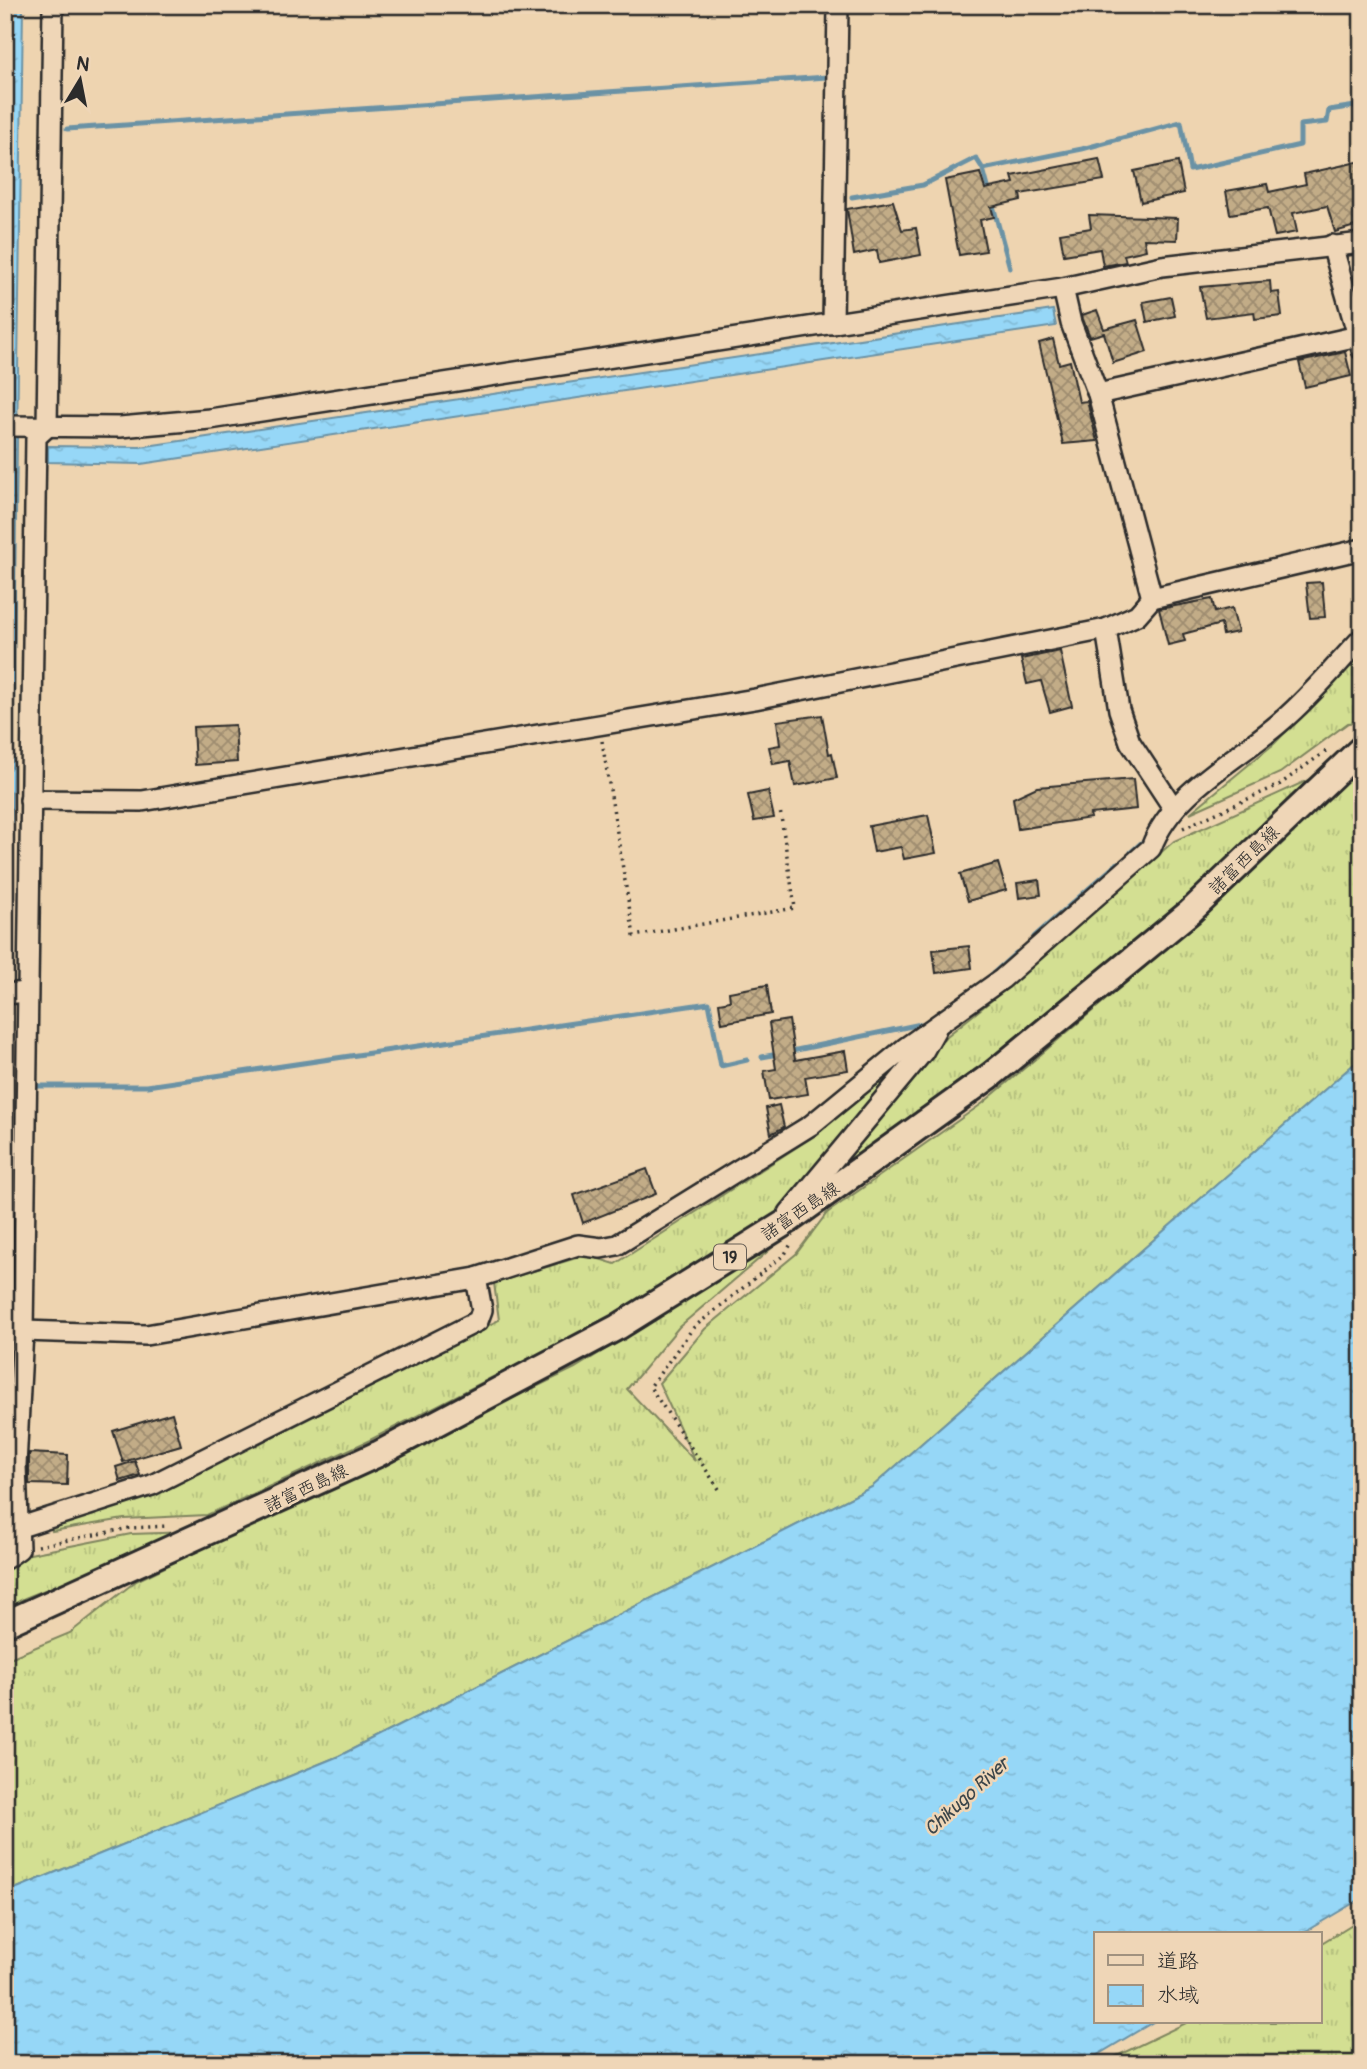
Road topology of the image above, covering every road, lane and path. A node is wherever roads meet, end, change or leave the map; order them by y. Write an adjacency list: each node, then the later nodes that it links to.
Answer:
1 (53, 5): 10 (street)
2 (838, 5): 6 (street)
3 (1362, 243): 4 (street)
4 (1332, 245): 5 (street); 7 (street)
5 (1063, 288): 6 (street); 8 (street)
6 (833, 324): 10 (street)
7 (1360, 343): 8 (street)
8 (1098, 394): 12 (street)
9 (13, 426): 10 (street)
10 (47, 427): 18 (street)
11 (1362, 549): 12 (street)
12 (1152, 598): 13 (street)
13 (1106, 629): 15 (street); 19 (street)
14 (1362, 638): 19 (street)
15 (600, 725): 18 (street); 20 (path)
16 (1362, 747): 24 (main road, 諸富西島線 / 19)
17 (1327, 750): 21 (path)
18 (30, 800): 22 (street)
19 (1174, 809): 21 (street)
20 (780, 810)
21 (1157, 832): 23 (street)
22 (15, 994): 26 (street)
23 (936, 1028): 24 (street); 25 (street)
24 (788, 1222): 28 (path); 32 (main road, 諸富西島線 / 19)
25 (476, 1278): 26 (street); 30 (street)
26 (23, 1331): 27 (street)
27 (12, 1362): 30 (street)
28 (719, 1489)
29 (178, 1525): 31 (path)
30 (13, 1530): 31 (street)
31 (12, 1554)
32 (5, 1624)

